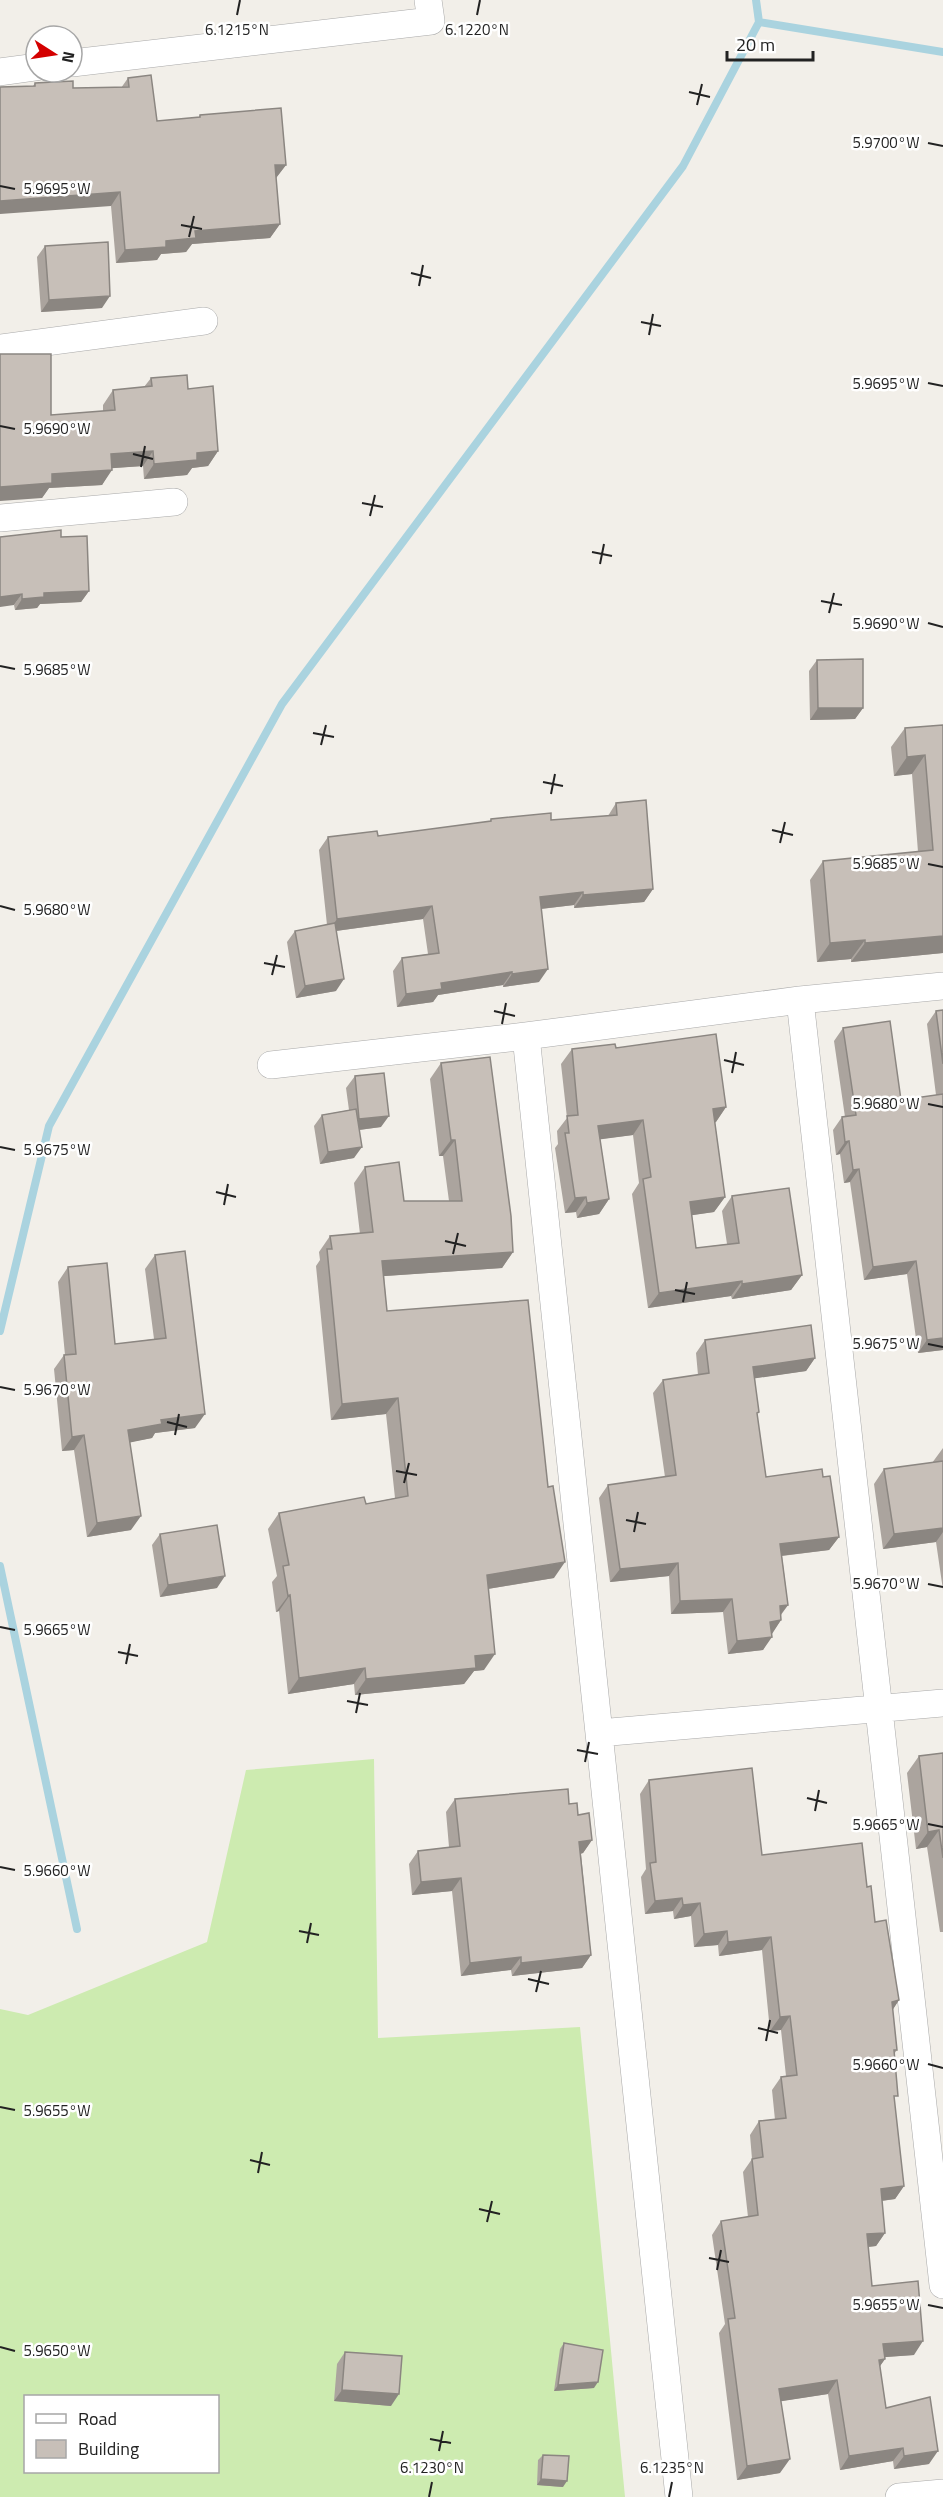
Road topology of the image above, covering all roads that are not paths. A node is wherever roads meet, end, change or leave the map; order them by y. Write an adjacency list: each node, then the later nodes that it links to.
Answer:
1 (428, 0): 2 (street)
2 (84, 62)
3 (24, 69): 4 (street)
4 (0, 72)
5 (204, 321): 6 (street)
6 (0, 348)
7 (174, 502): 8 (street)
8 (0, 518)
9 (943, 987): 10 (street)
10 (800, 1000): 11 (street); 14 (street)
11 (526, 1036): 12 (street); 15 (street)
12 (271, 1065)
13 (943, 1703): 14 (street)
14 (879, 1709): 15 (street); 16 (street)
15 (599, 1733): 18 (street)
16 (943, 2285)
17 (943, 2493): 19 (street)
18 (679, 2497)
19 (899, 2497)

